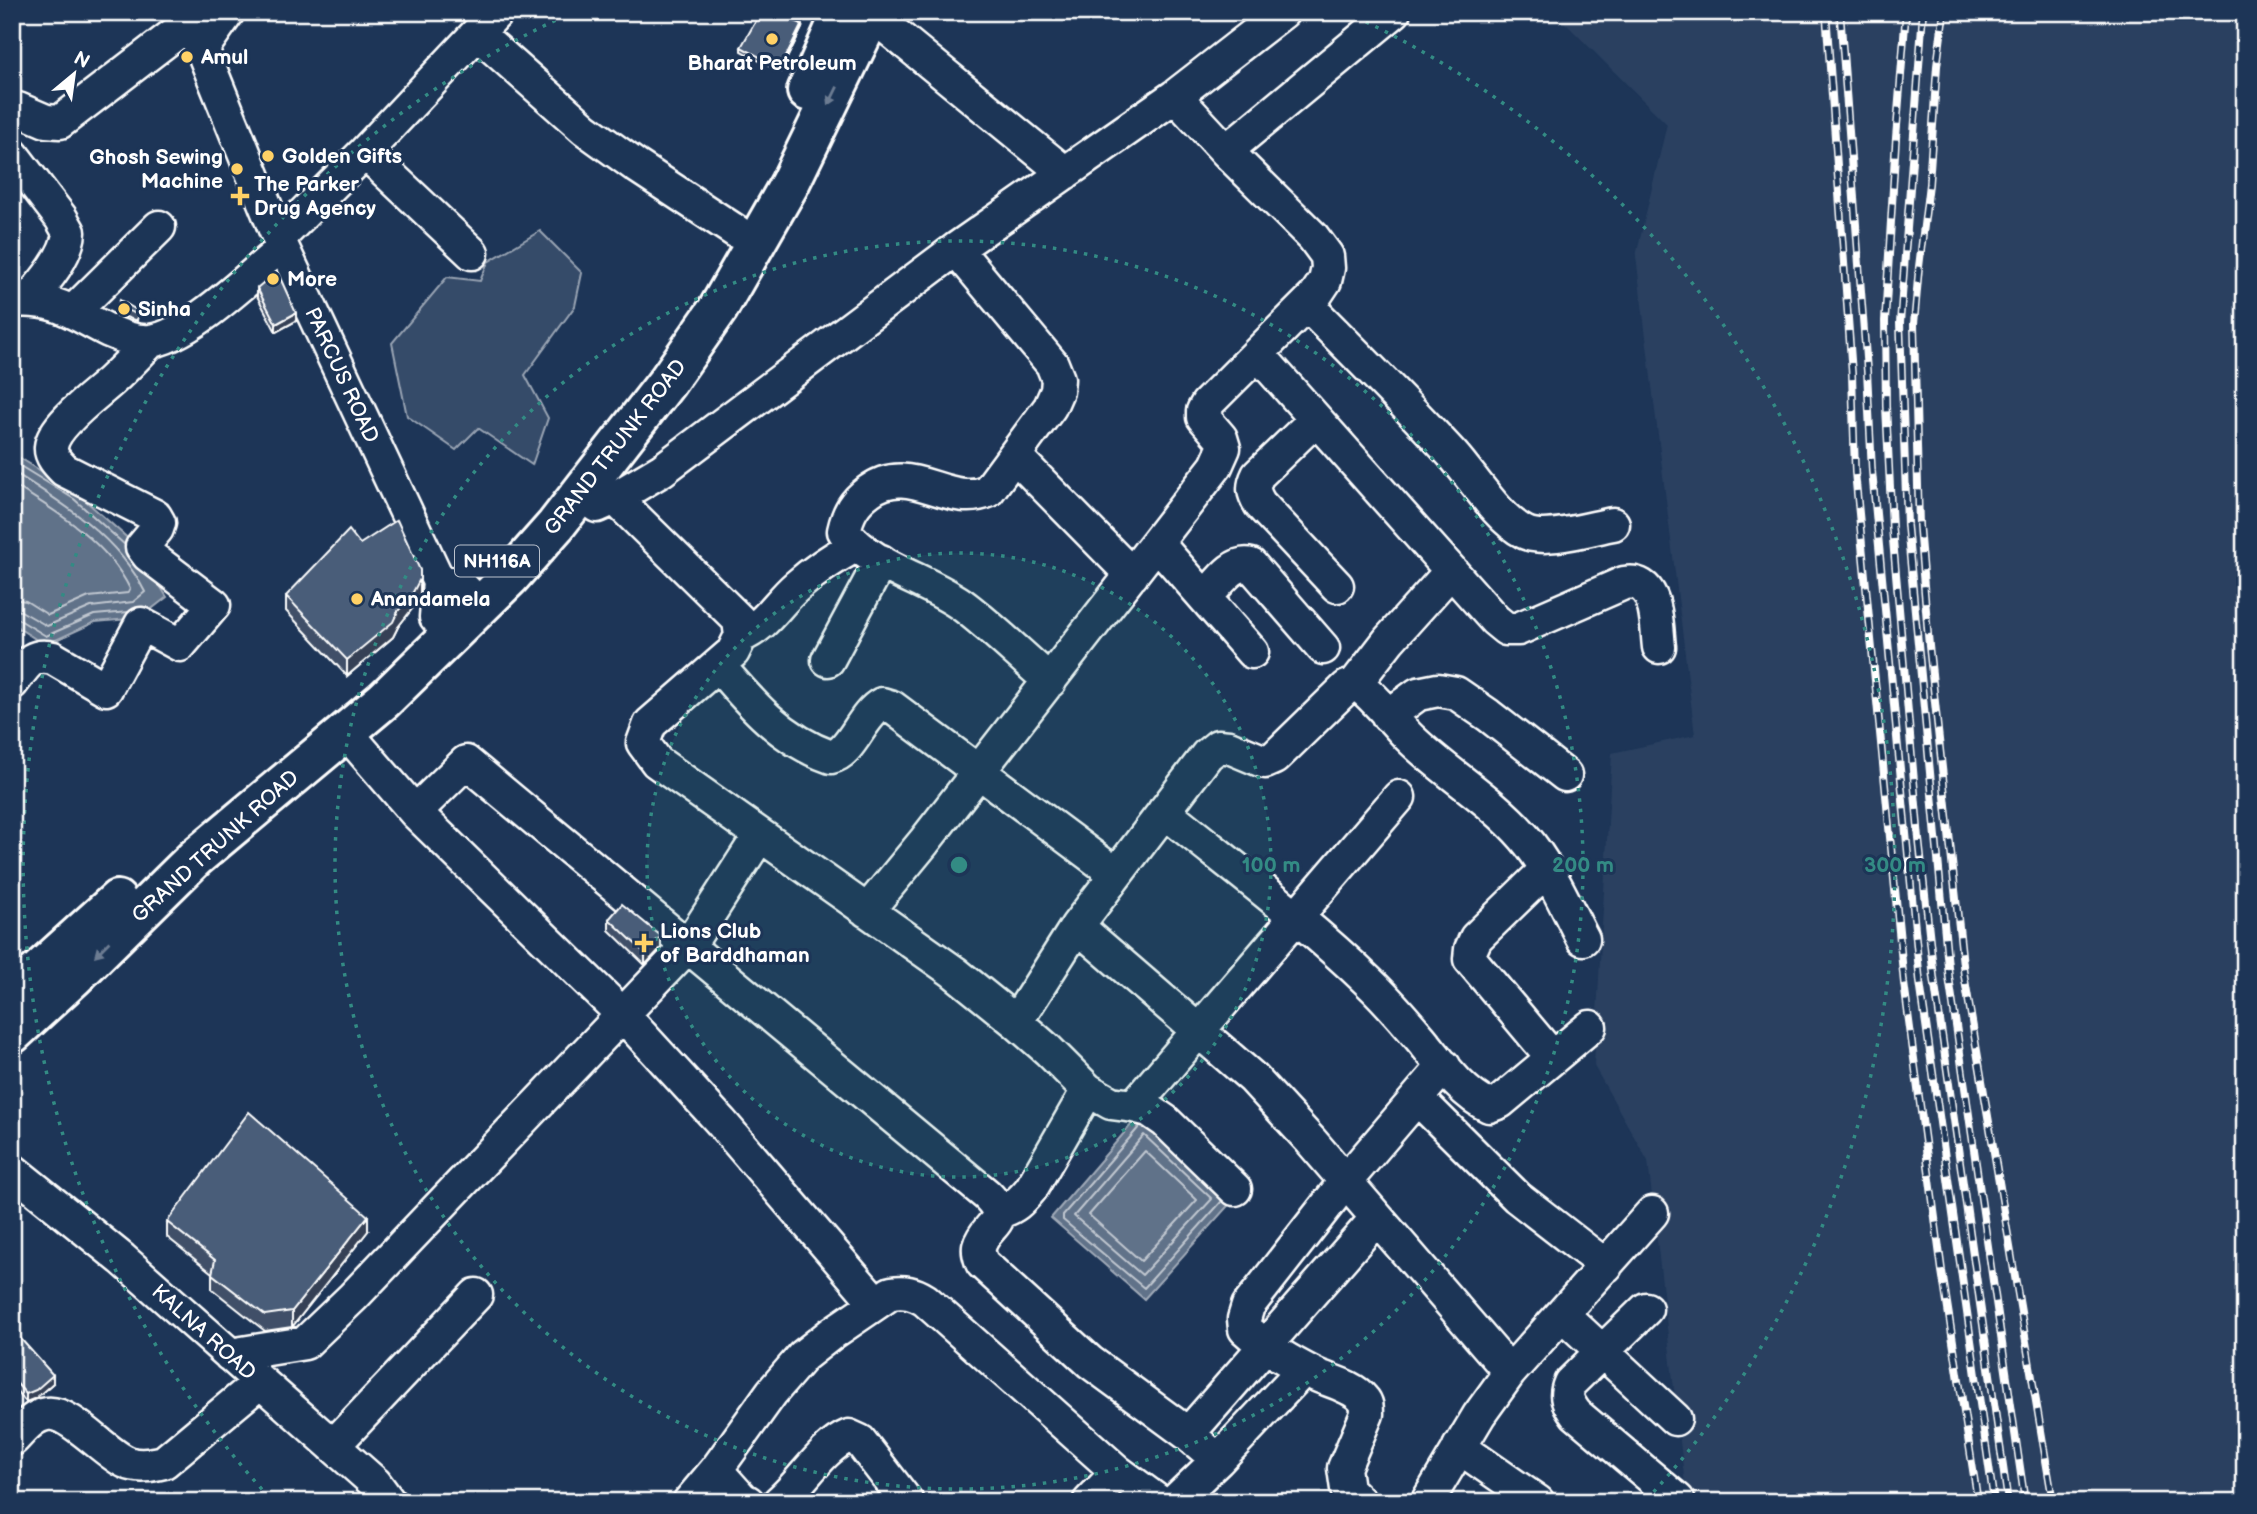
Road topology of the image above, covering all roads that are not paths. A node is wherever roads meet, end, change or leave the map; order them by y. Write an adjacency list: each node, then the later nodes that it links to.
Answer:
1 (228, 12): 6 (street)
2 (1283, 12): 7 (street)
3 (1394, 12): 9 (street)
4 (862, 13): 12 (street); 14 (highway, GRAND TRUNK ROAD / NH116A); 27 (highway, GRAND TRUNK ROAD / NH116A, one-way to 27)
5 (488, 23): 10 (street); 14 (street)
6 (192, 28): 8 (street); 15 (street, PARCUS ROAD)
7 (1175, 96): 9 (street); 12 (street)
8 (12, 111)
9 (1226, 151): 19 (street)
10 (365, 152): 15 (street); 17 (street)
11 (12, 155): 18 (street)
12 (1065, 173): 16 (street)
13 (159, 227): 20 (street)
14 (737, 232): 27 (highway, GRAND TRUNK ROAD / NH116A)
15 (281, 244): 21 (street); 34 (street, PARCUS ROAD)
16 (956, 249): 24 (street); 25 (street)
17 (472, 253)
18 (21, 300): 20 (street)
19 (1307, 305): 22 (street); 26 (street)
20 (74, 311): 21 (street)
21 (151, 341): 42 (street)
22 (1258, 354): 23 (street); 28 (street)
23 (1316, 419): 30 (street); 32 (street)
24 (1015, 456): 29 (street); 31 (street)
25 (615, 498): 27 (street); 35 (street)
26 (1612, 524)
27 (540, 529): 34 (highway, GRAND TRUNK ROAD / NH116A)
28 (1157, 543): 31 (street); 33 (street)
29 (868, 553): 35 (street); 39 (street); 41 (street)
30 (1451, 571): 36 (street); 43 (street)
31 (1132, 575): 41 (street)
32 (1337, 586)
33 (1205, 598): 37 (street); 38 (street)
34 (454, 606): 45 (highway, GRAND TRUNK ROAD / NH116A); 59 (highway, GRAND TRUNK ROAD / NH116A)
35 (741, 636): 40 (street)
36 (1659, 647)
37 (1324, 648)
38 (1252, 652)
39 (828, 660)
40 (718, 665): 46 (street); 51 (street)
41 (1050, 681): 46 (street)
42 (12, 683)
43 (1355, 684): 44 (street); 49 (street)
44 (1388, 716): 47 (street); 52 (street)
45 (346, 732): 50 (street); 64 (highway, GRAND TRUNK ROAD / NH116A, one-way to 64)
46 (977, 771): 53 (street); 54 (street)
47 (1566, 775)
48 (1399, 797): 55 (street)
49 (1164, 811): 53 (street); 55 (street)
50 (415, 812): 58 (street); 60 (street)
51 (760, 835): 54 (street); 58 (street)
52 (1546, 870): 57 (street); 65 (street)
53 (1116, 874): 56 (street)
54 (867, 911): 61 (street)
55 (1295, 917): 63 (street); 66 (street)
56 (1077, 926): 61 (street); 63 (street)
57 (1583, 939)
58 (689, 945): 60 (street); 73 (street)
59 (12, 995)
60 (622, 1014): 78 (street); 83 (street)
61 (1016, 1022): 67 (street)
62 (1590, 1027): 65 (street)
63 (1198, 1030): 69 (street); 71 (street)
64 (12, 1034)
65 (1553, 1058): 66 (street)
66 (1444, 1066): 68 (street)
67 (1088, 1090): 69 (street); 73 (street)
68 (1417, 1098): 71 (street); 76 (street)
69 (1134, 1106): 72 (street)
70 (12, 1170): 83 (street, KALNA ROAD)
71 (1345, 1182): 75 (street); 81 (street)
72 (1235, 1189)
73 (999, 1212): 88 (street)
74 (1652, 1213): 76 (street)
75 (1376, 1219): 81 (street); 85 (street)
76 (1606, 1266): 80 (street)
77 (476, 1295): 90 (street)
78 (876, 1303): 93 (street); 94 (street)
79 (1646, 1309): 82 (street)
80 (1563, 1315): 82 (street); 85 (street)
81 (1265, 1346): 84 (street); 88 (street)
82 (1602, 1351): 87 (street); 95 (street)
83 (230, 1355): 86 (street, KALNA ROAD)
84 (1304, 1369): 92 (street); 104 (street)
85 (1510, 1372): 91 (street)
86 (260, 1382): 89 (street); 90 (street, KALNA ROAD)
87 (1675, 1419)
88 (1188, 1434): 92 (street)
89 (12, 1440)
90 (333, 1447): 96 (street, KALNA ROAD)
91 (1459, 1447): 105 (street); 106 (street)
92 (1218, 1460): 103 (street)
93 (716, 1470): 97 (street); 98 (street)
94 (1118, 1472): 101 (street); 102 (street)
95 (1678, 1500)
96 (389, 1502)
97 (689, 1502)
98 (748, 1502)
99 (779, 1502): 100 (street)
100 (907, 1502)
101 (1089, 1502)
102 (1159, 1502)
103 (1174, 1502)
104 (1360, 1502)
105 (1427, 1502)
106 (1538, 1502)

